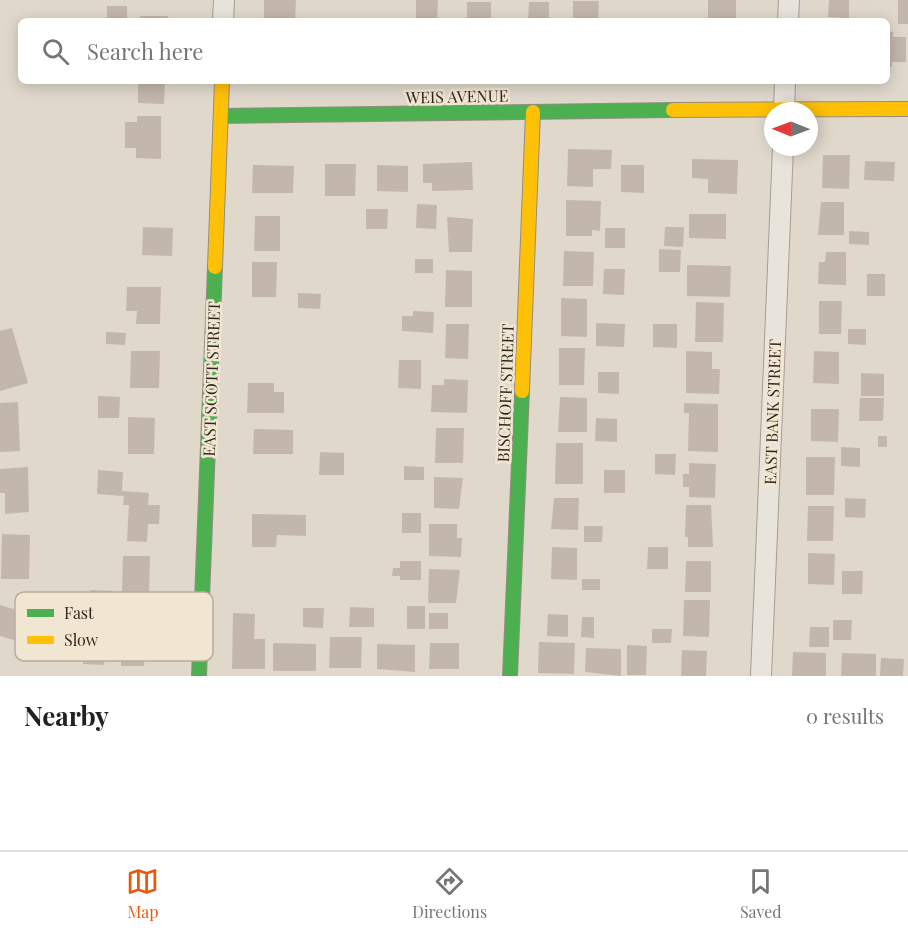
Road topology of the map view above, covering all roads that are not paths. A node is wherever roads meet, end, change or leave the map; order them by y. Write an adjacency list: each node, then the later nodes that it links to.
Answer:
1 (224, 0): 3 (street)
2 (789, 0): 4 (street)
3 (223, 18)
4 (788, 18)
5 (222, 84): 12 (street, EAST SCOTT STREET)
6 (786, 84): 7 (street)
7 (784, 102)
8 (764, 109): 11 (street, WEIS AVENUE)
9 (818, 109): 10 (street, WEIS AVENUE)
10 (908, 109)
11 (533, 112): 12 (street, WEIS AVENUE); 17 (street, BISCHOFF STREET)
12 (222, 116): 14 (street, EAST SCOTT STREET)
13 (783, 156): 18 (street, EAST BANK STREET)
14 (202, 592)
15 (200, 661): 16 (street, EAST SCOTT STREET)
16 (199, 676)
17 (510, 676)
18 (761, 676)

